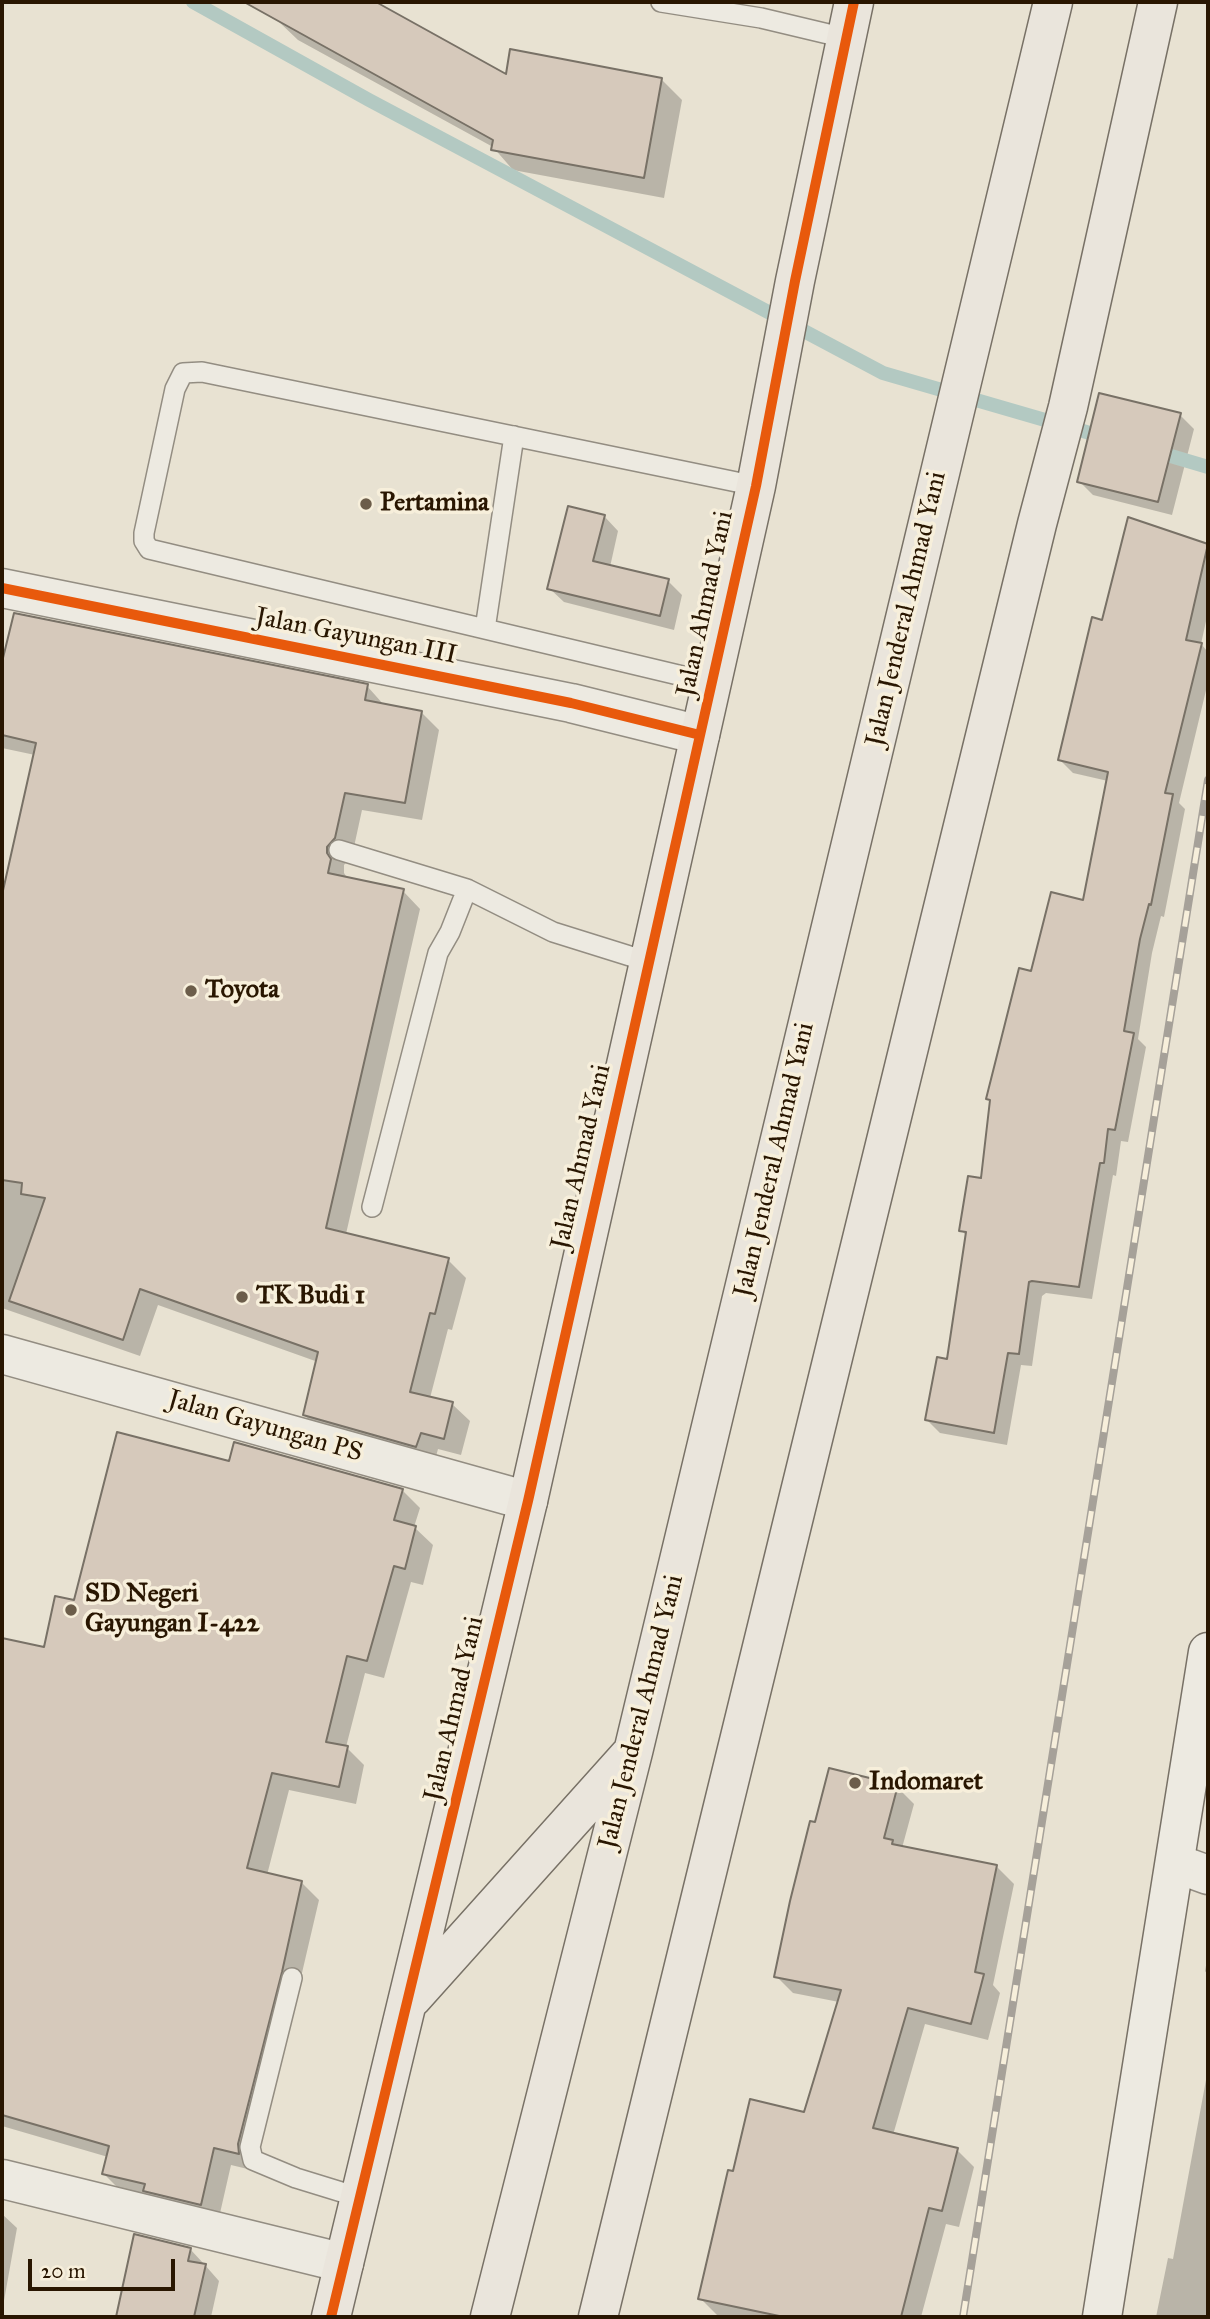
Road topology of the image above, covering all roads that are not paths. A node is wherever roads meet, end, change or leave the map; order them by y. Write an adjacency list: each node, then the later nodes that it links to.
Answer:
1 (1053, 2): 18 (highway, Jalan Jenderal Ahmad Yani)
2 (1158, 2): 27 (highway)
3 (668, 3): 4 (lane)
4 (849, 20): 6 (highway, Jalan Ahmad Yani)
5 (514, 436): 6 (lane); 8 (lane); 8 (lane)
6 (756, 486): 9 (highway, Jalan Ahmad Yani)
7 (2, 588): 10 (street, Jalan Gayungan III)
8 (485, 629): 9 (lane)
9 (712, 683): 10 (highway, Jalan Ahmad Yani)
10 (701, 735): 13 (highway, Jalan Ahmad Yani)
11 (339, 850): 12 (lane)
12 (467, 890): 13 (lane); 14 (lane)
13 (649, 962): 16 (highway, Jalan Ahmad Yani)
14 (372, 1207)
15 (2, 1354): 16 (street, Jalan Gayungan PS)
16 (528, 1501): 21 (highway, Jalan Ahmad Yani)
17 (1208, 1653): 19 (street)
18 (633, 1752): 21 (highway); 26 (highway, Jalan Jenderal Ahmad Yani)
19 (1192, 1869): 28 (street)
20 (292, 1978): 23 (lane)
21 (408, 2002): 23 (highway, Jalan Ahmad Yani)
22 (2, 2179): 24 (street)
23 (361, 2198): 24 (highway, Jalan Ahmad Yani)
24 (344, 2263): 25 (highway, Jalan Ahmad Yani)
25 (331, 2317)
26 (490, 2317)
27 (598, 2317)
28 (1102, 2317)

